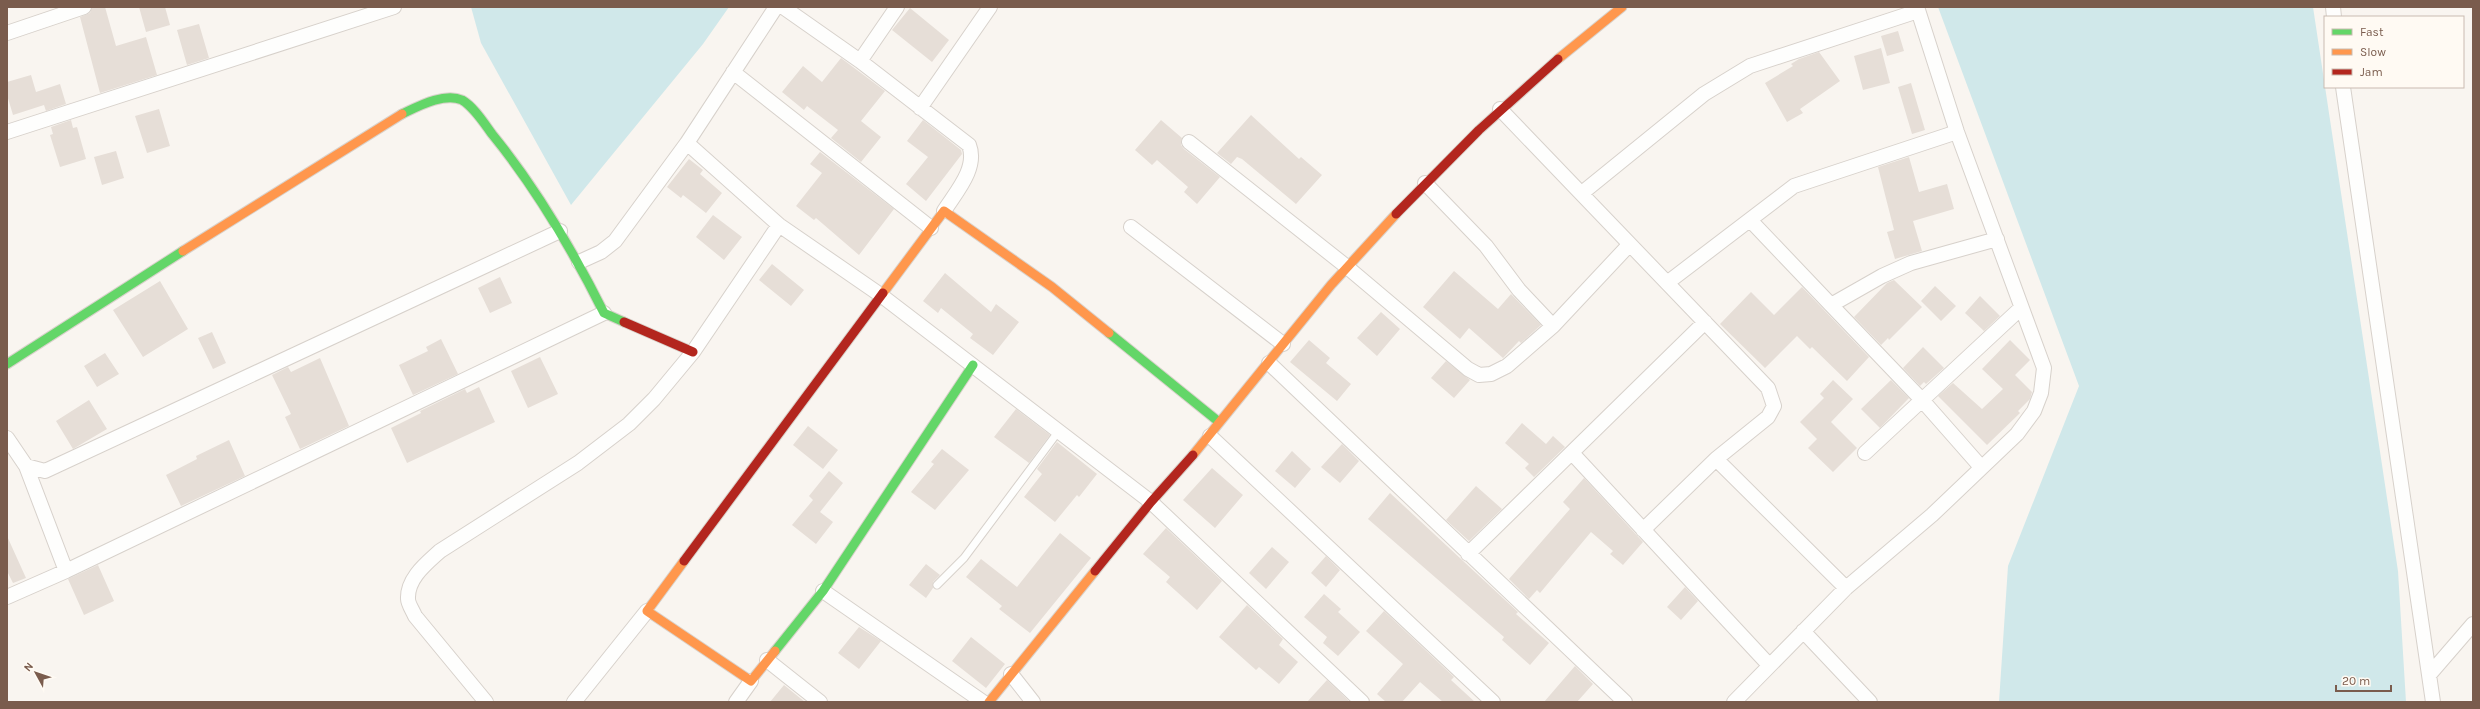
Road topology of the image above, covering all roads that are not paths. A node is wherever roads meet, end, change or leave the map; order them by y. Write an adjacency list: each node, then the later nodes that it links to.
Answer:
1 (84, 7): 9 (street)
2 (394, 7): 15 (street)
3 (776, 7): 11 (street)
4 (783, 7): 10 (street)
5 (897, 7): 10 (street)
6 (990, 7): 13 (street)
7 (1622, 7): 14 (street)
8 (1917, 9): 16 (street); 20 (street)
9 (7, 33)
10 (860, 61): 13 (street)
11 (734, 72): 18 (street); 25 (street)
12 (2343, 88): 67 (street)
13 (920, 108): 21 (street)
14 (1500, 109): 19 (street); 20 (street)
15 (7, 132)
16 (1957, 132): 22 (street); 27 (street)
17 (1188, 142): 30 (street)
18 (687, 143): 23 (street); 29 (street)
19 (1425, 183): 30 (street); 37 (street)
20 (1582, 193): 28 (street)
21 (944, 211): 25 (street); 44 (street)
22 (1750, 220): 31 (street); 33 (street)
23 (779, 225): 32 (street); 39 (street)
24 (1131, 226): 38 (street)
25 (931, 228): 32 (street)
26 (560, 231): 29 (street); 40 (street); 51 (street)
27 (1997, 239): 33 (street); 34 (street)
28 (1629, 245): 31 (street); 37 (street)
29 (579, 262): 35 (street)
30 (1347, 267): 37 (street); 38 (street)
31 (1667, 283): 36 (street)
32 (882, 296): 41 (street); 61 (street)
33 (1831, 305): 43 (street)
34 (2021, 308): 43 (street); 52 (street)
35 (604, 313): 39 (street); 56 (street)
36 (1705, 322): 48 (street); 50 (street)
37 (1553, 326)
38 (1282, 344): 42 (street)
39 (692, 352): 69 (street)
40 (7, 364)
41 (973, 364): 45 (street); 59 (street)
42 (1269, 364): 44 (street); 55 (street)
43 (1922, 400): 49 (street); 52 (street)
44 (1219, 422): 46 (street)
45 (1058, 432): 53 (street); 57 (lane)
46 (1210, 436): 53 (street); 78 (street)
47 (7, 438): 51 (street)
48 (1572, 453): 54 (street); 55 (street)
49 (1865, 453)
50 (1716, 459): 54 (street); 58 (street)
51 (26, 466): 56 (street)
52 (1981, 467): 58 (street)
53 (1152, 502): 66 (street); 77 (street)
54 (1643, 530): 65 (street)
55 (1468, 554): 79 (street)
56 (66, 571): 60 (street)
57 (937, 585)
58 (1846, 588): 63 (street)
59 (824, 591): 64 (street); 74 (street)
60 (7, 597)
61 (647, 611): 68 (street); 71 (street)
62 (2473, 624): 67 (street)
63 (1803, 631): 65 (street); 80 (street)
64 (767, 660): 68 (street); 73 (street)
65 (1769, 665): 70 (street)
66 (1011, 674): 75 (street); 76 (street)
67 (2429, 675): 81 (street)
68 (751, 681): 72 (street)
69 (480, 700)
70 (1740, 700)
71 (574, 702)
72 (736, 702)
73 (820, 702)
74 (983, 702)
75 (989, 702)
76 (1033, 702)
77 (1362, 702)
78 (1493, 702)
79 (1624, 702)
80 (1870, 702)
81 (2433, 702)

